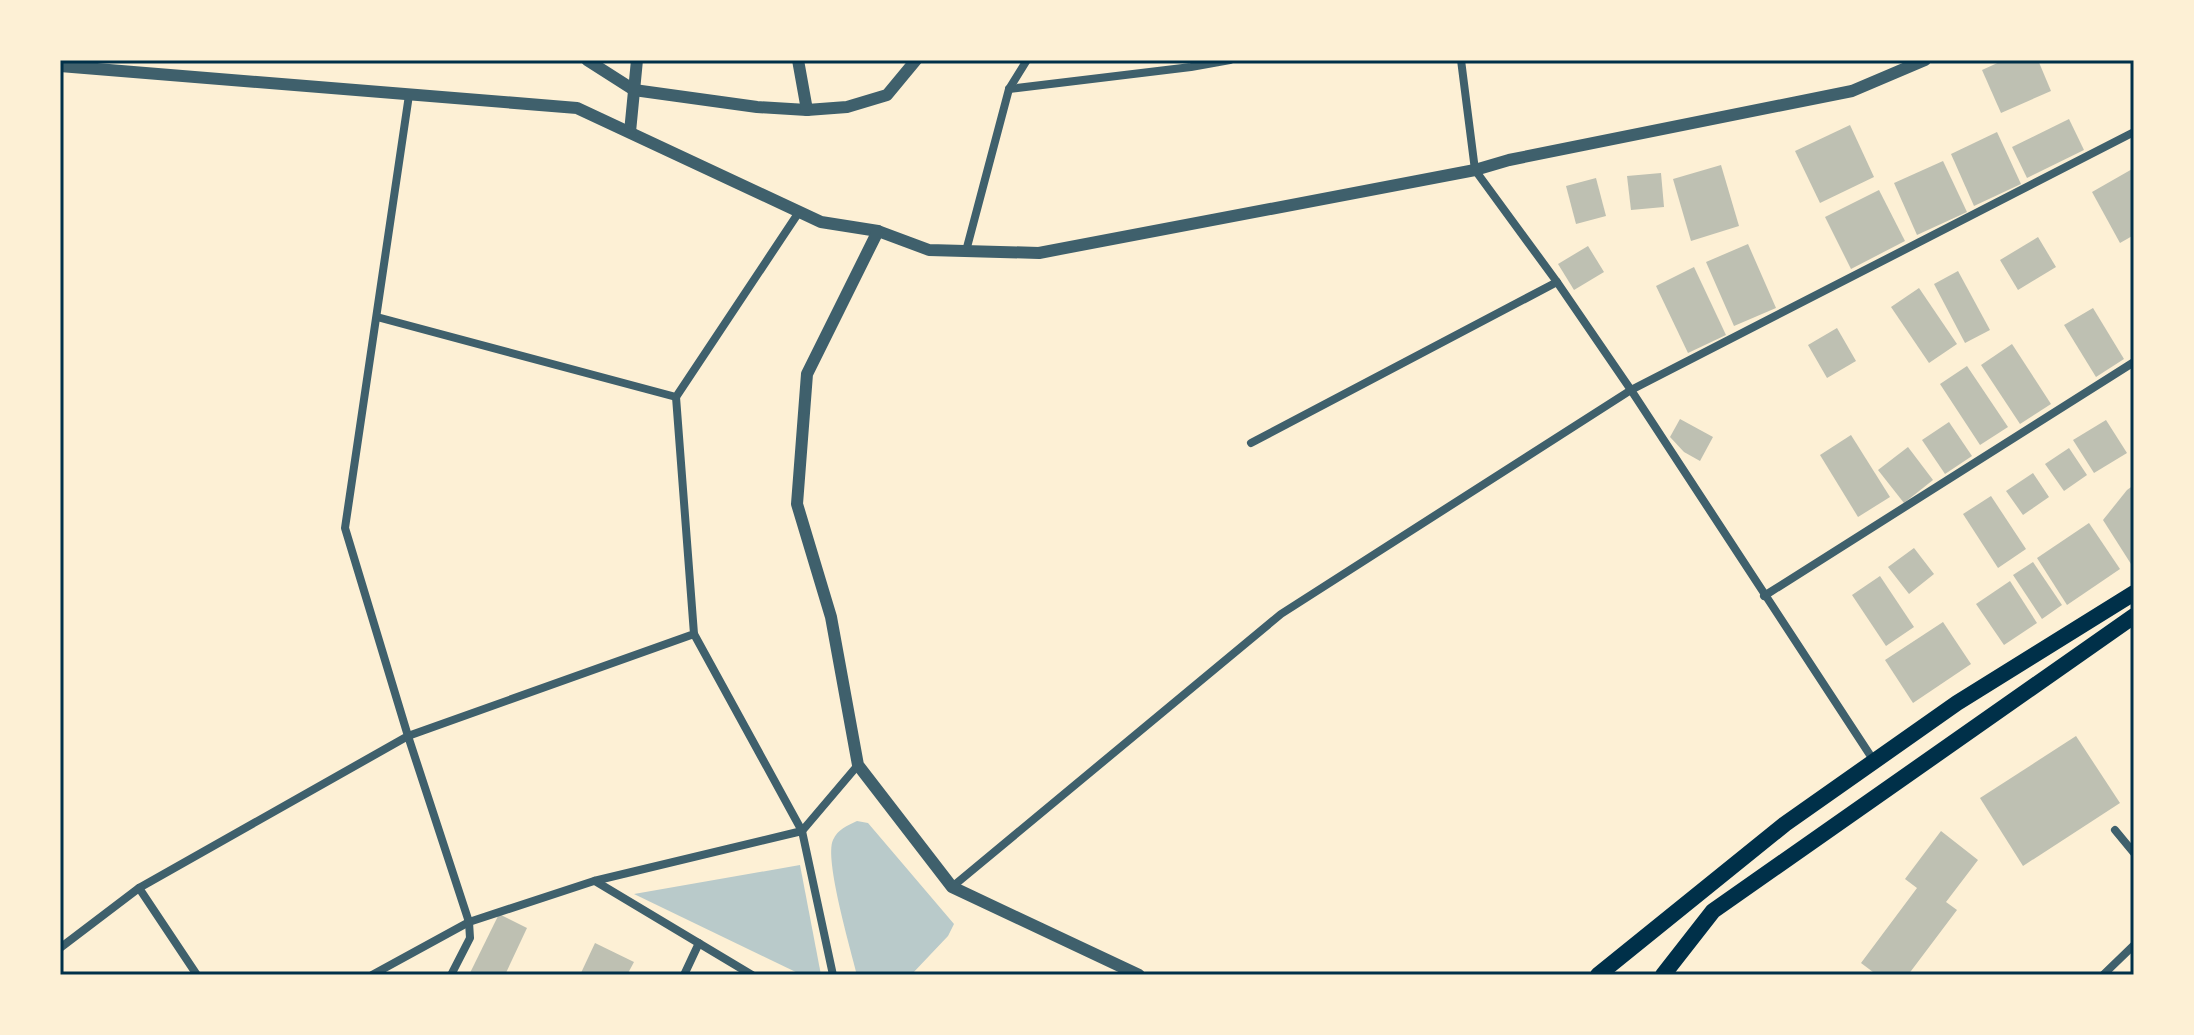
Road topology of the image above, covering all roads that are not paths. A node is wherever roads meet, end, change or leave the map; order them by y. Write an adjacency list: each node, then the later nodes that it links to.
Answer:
1 (587, 60): 11 (street)
2 (637, 60): 11 (street)
3 (798, 60): 13 (street)
4 (916, 60): 13 (street)
5 (1027, 60): 10 (street)
6 (1230, 60): 10 (street)
7 (1461, 60): 16 (street)
8 (1925, 60): 16 (street)
9 (60, 66): 12 (street)
10 (1009, 89): 19 (street)
11 (634, 90): 13 (street); 14 (street)
12 (409, 95): 14 (street); 21 (street)
13 (807, 110)
14 (630, 132): 17 (street)
15 (2134, 132): 23 (street)
16 (1475, 170): 19 (street); 20 (street)
17 (799, 212): 18 (street); 24 (street)
18 (878, 231): 19 (street); 32 (street)
19 (966, 251)
20 (1557, 282): 23 (street); 25 (street)
21 (377, 317): 24 (street); 30 (street)
22 (2134, 362): 27 (street)
23 (1631, 390): 27 (street); 37 (street)
24 (676, 397): 29 (street)
25 (1251, 443)
26 (2134, 593): 31 (main road)
27 (1764, 596): 31 (street)
28 (2134, 616): 51 (main road)
29 (694, 634): 30 (street); 34 (street)
30 (408, 736): 38 (street); 39 (street)
31 (1875, 761): 50 (main road)
32 (858, 765): 34 (street); 37 (street)
33 (2115, 830): 35 (street)
34 (802, 831): 36 (street); 48 (street)
35 (2134, 853)
36 (594, 881): 39 (street); 40 (street)
37 (952, 887): 49 (street)
38 (139, 888): 42 (street); 43 (street)
39 (469, 922): 44 (street); 45 (street)
40 (699, 943): 46 (street); 47 (street)
41 (2134, 945): 52 (street)
42 (60, 948)
43 (197, 975)
44 (372, 975)
45 (451, 975)
46 (684, 975)
47 (752, 975)
48 (833, 975)
49 (1139, 975)
50 (1598, 975)
51 (1663, 975)
52 (2103, 975)

